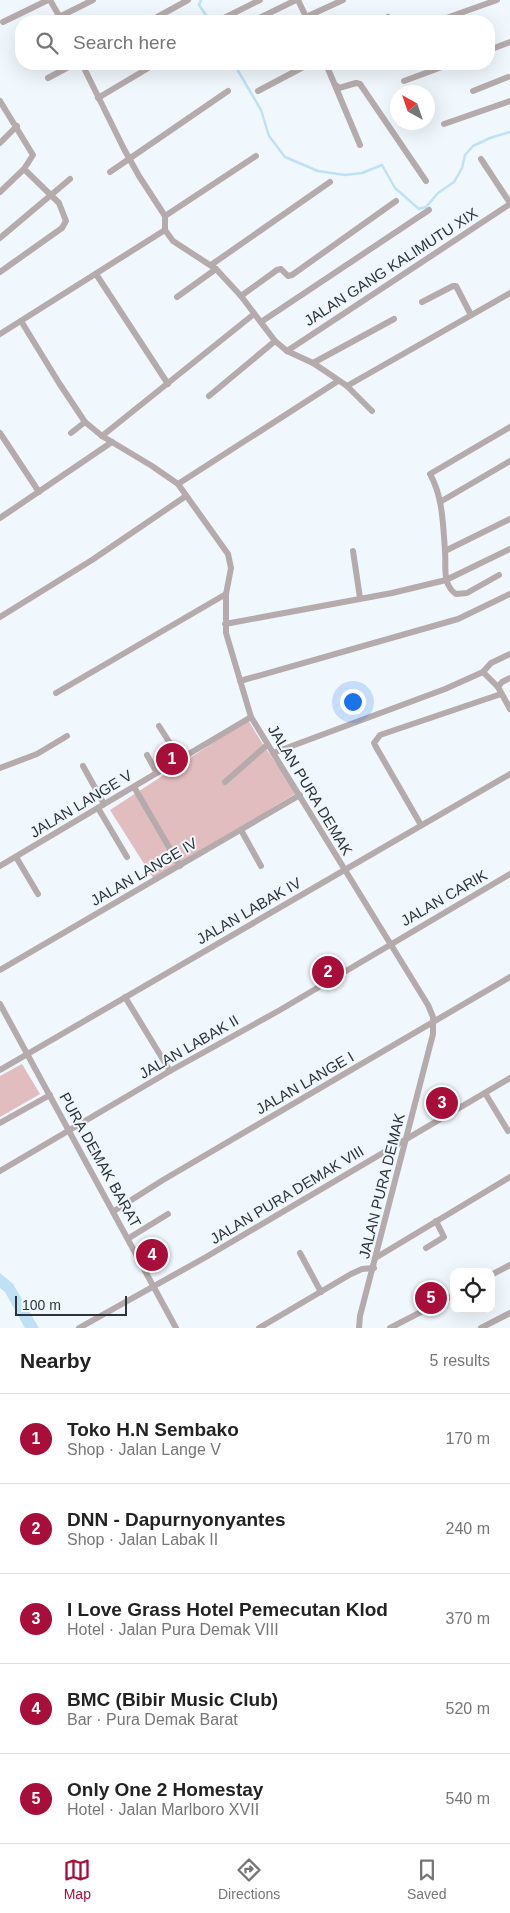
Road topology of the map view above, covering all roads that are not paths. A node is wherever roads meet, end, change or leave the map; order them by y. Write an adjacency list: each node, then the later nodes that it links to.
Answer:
1 (49, 0): 8 (street); 9 (street)
2 (93, 0): 10 (street)
3 (188, 0): 11 (street)
4 (260, 0): 12 (street)
5 (297, 0): 13 (street); 14 (street)
6 (343, 0): 15 (street)
7 (497, 0): 16 (street)
8 (18, 15)
9 (58, 15)
10 (68, 15)
11 (161, 15)
12 (230, 15)
13 (266, 15)
14 (305, 15)
15 (315, 15)
16 (455, 15)
17 (15, 16): 18 (street)
18 (3, 22)
19 (510, 42): 20 (street)
20 (495, 48)
21 (63, 70): 28 (street)
22 (85, 70): 34 (street)
23 (145, 70): 34 (street)
24 (298, 70): 32 (street)
25 (329, 70): 30 (street)
26 (434, 70): 29 (street)
27 (509, 77): 33 (street)
28 (48, 78)
29 (404, 81)
30 (337, 86): 40 (street); 47 (street)
31 (228, 91): 42 (street)
32 (258, 91)
33 (473, 91)
34 (98, 98): 42 (street)
35 (0, 101): 38 (street)
36 (510, 101): 37 (street)
37 (444, 124)
38 (17, 126): 39 (street); 44 (street)
39 (0, 143)
40 (360, 145)
41 (256, 156): 54 (street)
42 (128, 158): 45 (street); 54 (street)
43 (481, 159): 52 (street)
44 (24, 168): 49 (street); 50 (street)
45 (110, 172)
46 (70, 179): 50 (street)
47 (426, 181)
48 (330, 182): 57 (street)
49 (0, 192)
50 (51, 194): 56 (street); 58 (street)
51 (396, 201): 61 (street)
52 (510, 204): 71 (street, JALAN GANG KALIMUTU XIX)
53 (429, 210): 68 (street)
54 (165, 216): 55 (street)
55 (165, 230): 57 (street); 59 (street)
56 (0, 238)
57 (214, 267): 61 (street); 62 (street)
58 (0, 272)
59 (96, 274): 67 (street); 74 (street)
60 (510, 293): 65 (street)
61 (241, 296): 64 (street)
62 (178, 297)
63 (422, 302): 65 (street)
64 (254, 314): 68 (street); 74 (street)
65 (471, 315): 75 (street)
66 (394, 319): 72 (street)
67 (21, 321): 69 (street); 78 (street, JALAN PURA DEMAK)
68 (261, 322): 70 (street)
69 (0, 334)
70 (276, 341): 71 (street); 76 (street)
71 (287, 351): 72 (street)
72 (314, 363): 73 (street)
73 (338, 381): 75 (street); 85 (street)
74 (168, 384): 82 (street)
75 (347, 386): 77 (street)
76 (209, 396)
77 (372, 411)
78 (85, 422): 81 (street); 82 (street, JALAN PURA DEMAK)
79 (510, 427): 88 (street)
80 (0, 433): 86 (street)
81 (71, 433)
82 (102, 436): 83 (street, JALAN PURA DEMAK)
83 (112, 442): 85 (street, JALAN PURA DEMAK); 86 (street)
84 (510, 462): 88 (street)
85 (178, 484): 87 (street, JALAN PURA DEMAK)
86 (39, 492): 89 (street)
87 (186, 496): 96 (street, JALAN PURA DEMAK); 99 (street)
88 (440, 502): 93 (street)
89 (0, 518)
90 (510, 519): 93 (street)
91 (510, 549): 95 (street)
92 (353, 551): 98 (street)
93 (445, 551): 95 (street)
94 (499, 575): 95 (street)
95 (446, 580): 98 (street)
96 (226, 594): 100 (street, JALAN PURA DEMAK); 106 (street)
97 (510, 594): 104 (street)
98 (360, 598): 100 (street)
99 (0, 617)
100 (225, 624): 104 (street, JALAN PURA DEMAK)
101 (510, 654): 102 (street)
102 (483, 672): 105 (street); 112 (street)
103 (510, 678): 105 (street)
104 (240, 682): 108 (street, JALAN PURA DEMAK)
105 (500, 690): 107 (street); 123 (street)
106 (56, 693)
107 (510, 709)
108 (252, 717): 111 (street, JALAN PURA DEMAK); 114 (street, JALAN LANGE V)
109 (159, 726): 114 (street)
110 (67, 736): 116 (street)
111 (267, 745): 112 (street, JALAN PURA DEMAK); 119 (street)
112 (273, 753): 121 (street, JALAN PURA DEMAK)
113 (147, 755): 117 (street)
114 (180, 759): 117 (street, JALAN LANGE V)
115 (83, 766): 122 (street)
116 (0, 768)
117 (157, 773): 120 (street, JALAN LANGE V)
118 (510, 774): 123 (street, JALAN LABAK IV)
119 (225, 782)
120 (134, 787): 122 (street, JALAN LANGE V); 128 (street)
121 (300, 795): 124 (street, JALAN LANGE IV); 130 (street, JALAN PURA DEMAK)
122 (101, 806): 125 (street, JALAN LANGE V); 126 (street)
123 (422, 825): 130 (street, JALAN LABAK IV)
124 (241, 830): 128 (street, JALAN LANGE IV); 129 (street)
125 (16, 857): 127 (street, JALAN LANGE V); 132 (street)
126 (127, 857)
127 (0, 866)
128 (180, 866): 134 (street, JALAN LANGE IV)
129 (260, 866)
130 (344, 871): 133 (street, JALAN PURA DEMAK); 136 (street, JALAN LABAK IV)
131 (510, 874): 133 (street, JALAN CARIK)
132 (38, 894)
133 (390, 944): 138 (street, JALAN PURA DEMAK); 141 (street, JALAN LABAK II)
134 (0, 970)
135 (510, 977): 138 (street, JALAN LANGE I)
136 (125, 997): 139 (street, JALAN LABAK IV); 141 (street)
137 (0, 1004): 139 (street, PURA DEMAK BARAT)
138 (434, 1021): 148 (street, JALAN PURA DEMAK); 151 (street, JALAN LANGE I)
139 (27, 1054): 140 (street, JALAN LABAK IV); 144 (street, PURA DEMAK BARAT)
140 (0, 1070)
141 (170, 1071): 146 (street, JALAN LABAK II)
142 (510, 1078): 143 (street, JALAN PURA DEMAK VIII)
143 (485, 1093): 147 (street); 148 (street, JALAN PURA DEMAK VIII)
144 (50, 1095): 145 (street); 146 (street, PURA DEMAK BARAT)
145 (0, 1123)
146 (69, 1131): 149 (street, JALAN LABAK II); 151 (street, PURA DEMAK BARAT)
147 (508, 1131)
148 (406, 1139): 157 (street, JALAN PURA DEMAK); 161 (street, JALAN PURA DEMAK VIII)
149 (0, 1171)
150 (510, 1176): 153 (street)
151 (114, 1211): 154 (street, PURA DEMAK BARAT)
152 (168, 1214): 154 (street)
153 (436, 1221): 155 (street); 157 (street)
154 (129, 1238): 161 (street, PURA DEMAK BARAT)
155 (426, 1248)
156 (300, 1253): 162 (street)
157 (377, 1257): 159 (street, JALAN PURA DEMAK)
158 (510, 1265): 160 (street)
159 (374, 1268): 162 (street); 169 (street, JALAN PURA DEMAK)
160 (495, 1273)
161 (155, 1286): 165 (street, JALAN PURA DEMAK VIII); 167 (street, PURA DEMAK BARAT)
162 (321, 1292): 168 (street)
163 (450, 1297): 170 (street)
164 (510, 1313): 171 (street)
165 (92, 1325): 166 (street, JALAN PURA DEMAK VIII)
166 (79, 1328)
167 (176, 1328)
168 (259, 1328)
169 (359, 1328)
170 (390, 1328)
171 (481, 1328)

